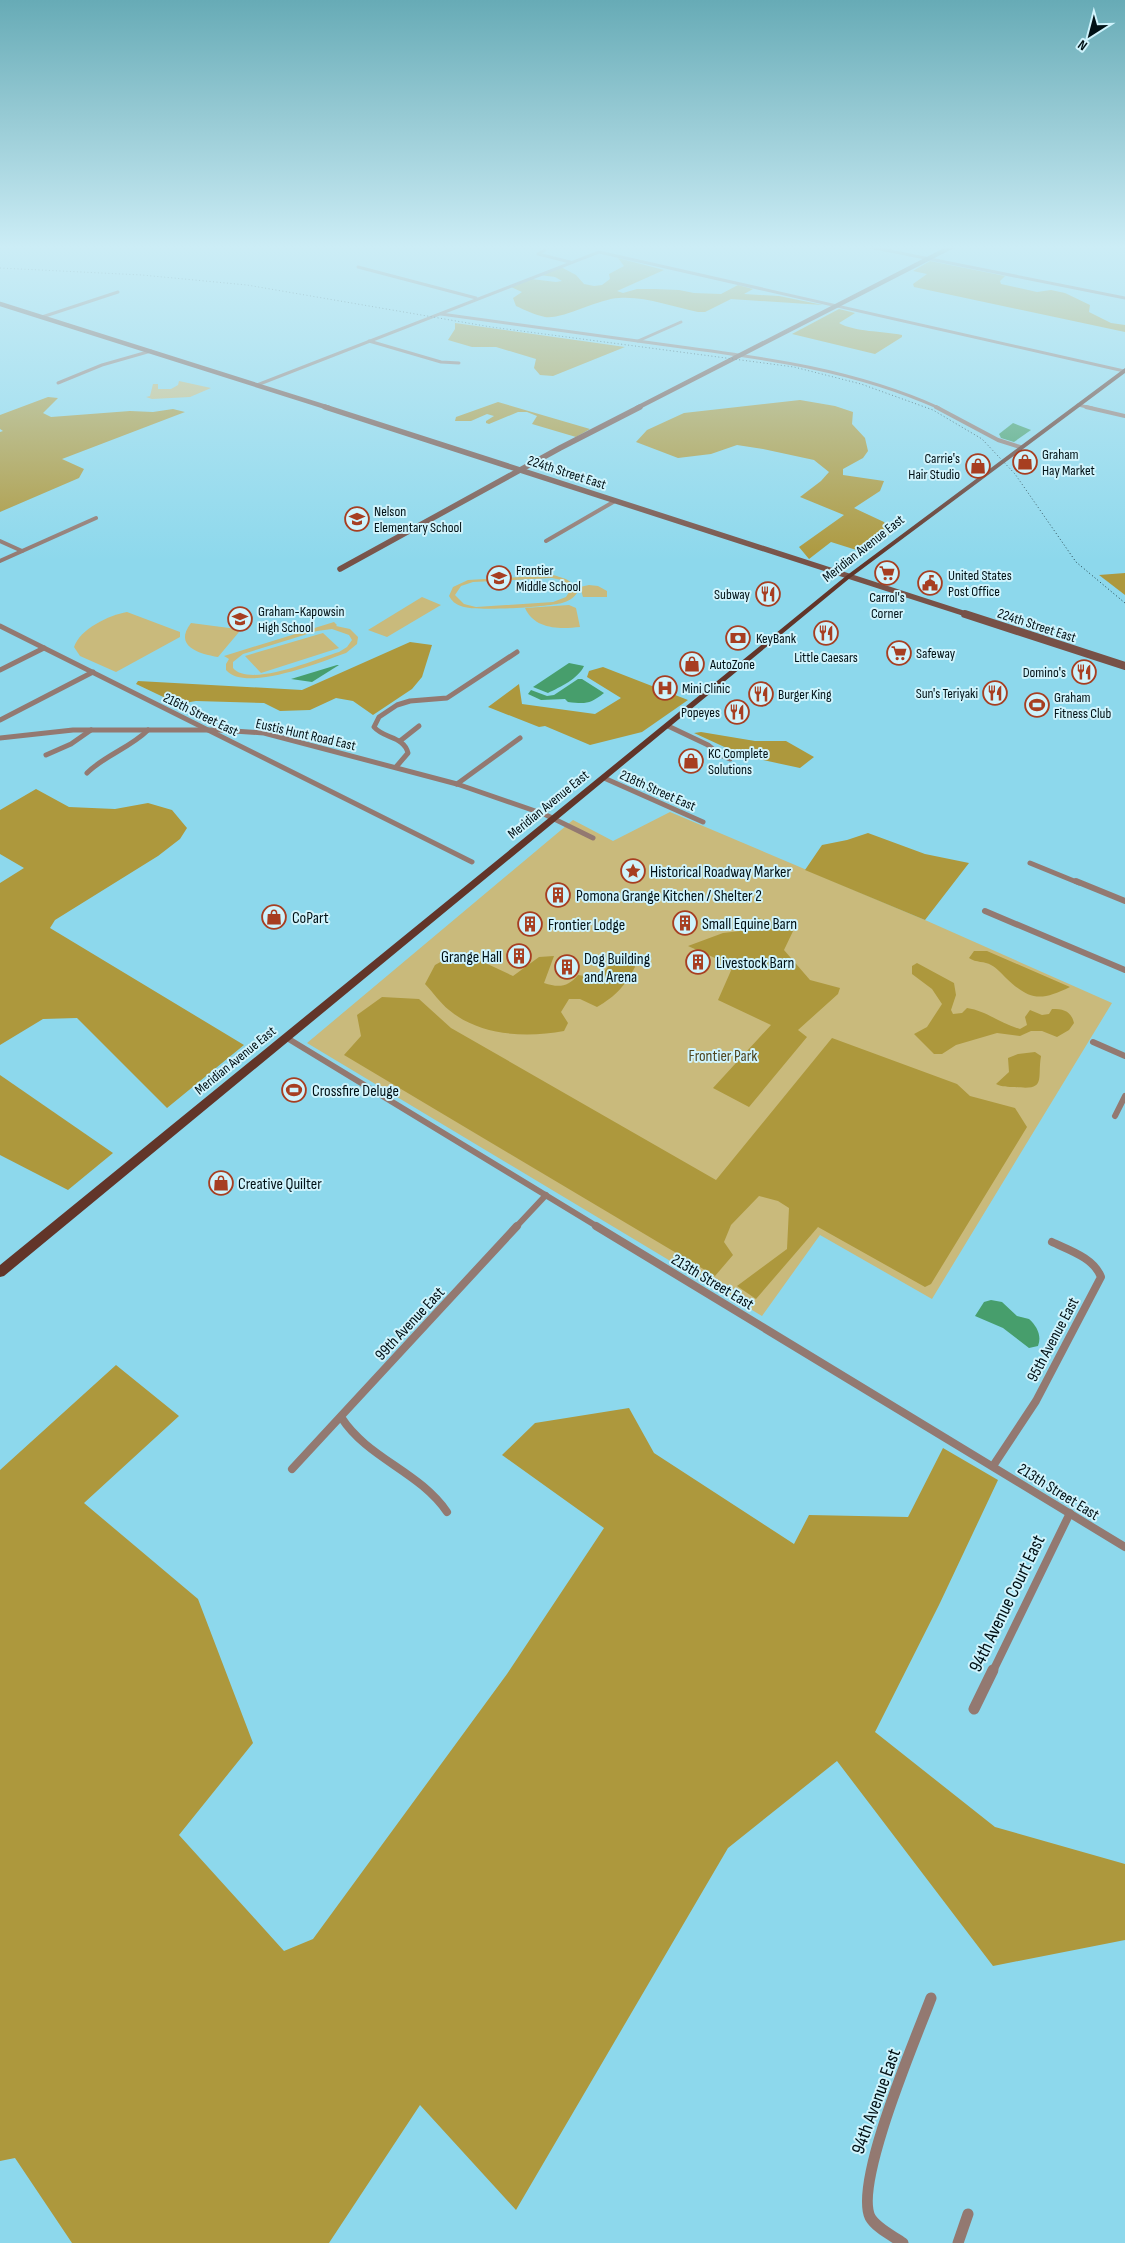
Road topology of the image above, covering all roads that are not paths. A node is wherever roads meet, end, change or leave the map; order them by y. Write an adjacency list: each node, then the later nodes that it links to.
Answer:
1 (146, 352): 11 (street)
2 (156, 352): 12 (main road, 224th Street East)
3 (342, 352): 12 (street)
4 (406, 352): 9 (street)
5 (717, 352): 8 (street)
6 (748, 352): 8 (main road)
7 (1039, 352): 10 (street)
8 (742, 355): 15 (street); 16 (main road)
9 (458, 363)
10 (1124, 371): 13 (main road, Meridian Avenue East)
11 (58, 382)
12 (257, 385): 16 (main road, 224th Street East)
13 (1078, 405): 14 (street); 15 (main road, Meridian Avenue East)
14 (1125, 416)
15 (1020, 447): 24 (main road, Meridian Avenue East)
16 (521, 470): 17 (main road, 224th Street East); 23 (main road)
17 (615, 501): 20 (street); 24 (main road, 224th Street East)
18 (96, 518): 21 (street)
19 (0, 541): 21 (street)
20 (546, 541)
21 (22, 551): 22 (street)
22 (0, 561)
23 (340, 569)
24 (848, 577): 28 (main road, 224th Street East); 33 (main road, Meridian Avenue East)
25 (0, 626): 26 (street, 216th Street East)
26 (44, 648): 29 (street); 30 (street, 216th Street East)
27 (517, 652): 39 (street)
28 (1125, 666)
29 (0, 670)
30 (93, 672): 31 (street); 36 (street, 216th Street East)
31 (0, 720)
32 (419, 726): 39 (street)
33 (668, 726): 41 (street); 44 (main road, Meridian Avenue East)
34 (92, 730): 35 (street, Eustis Hunt Road East); 37 (street, Eustis Hunt Road East); 40 (street)
35 (148, 730): 36 (street, Eustis Hunt Road East); 43 (street)
36 (209, 730): 42 (street, Eustis Hunt Road East); 49 (street, 216th Street East)
37 (0, 738)
38 (520, 738): 45 (street)
39 (400, 741): 42 (street)
40 (46, 755)
41 (730, 759)
42 (396, 767): 45 (street, Eustis Hunt Road East)
43 (87, 773)
44 (604, 778): 46 (main road, Meridian Avenue East); 47 (street, 218th Street East)
45 (457, 784): 46 (street, Eustis Hunt Road East)
46 (554, 819): 48 (street, Eustis Hunt Road East); 54 (main road, Meridian Avenue East)
47 (703, 822)
48 (593, 838)
49 (472, 862)
50 (1030, 863): 51 (street)
51 (1125, 901)
52 (985, 912): 53 (street)
53 (1124, 968)
54 (287, 1038): 59 (street, 213th Street East); 61 (main road, Meridian Avenue East)
55 (1093, 1042): 56 (street)
56 (1125, 1056)
57 (1125, 1096): 58 (street)
58 (1114, 1116)
59 (546, 1195): 62 (street, 99th Avenue East); 63 (street, 213th Street East)
60 (1052, 1242): 63 (street, 95th Avenue East)
61 (0, 1272)
62 (341, 1417): 64 (street, 99th Avenue East); 65 (street)
63 (993, 1466): 66 (street, 213th Street East)
64 (292, 1470)
65 (447, 1512)
66 (1070, 1513): 67 (street, 213th Street East); 68 (street, 94th Avenue Court East)
67 (1125, 1547)
68 (974, 1709)
69 (931, 1998): 71 (street, 94th Avenue East)
70 (968, 2214): 72 (street)
71 (902, 2243)
72 (958, 2243)

